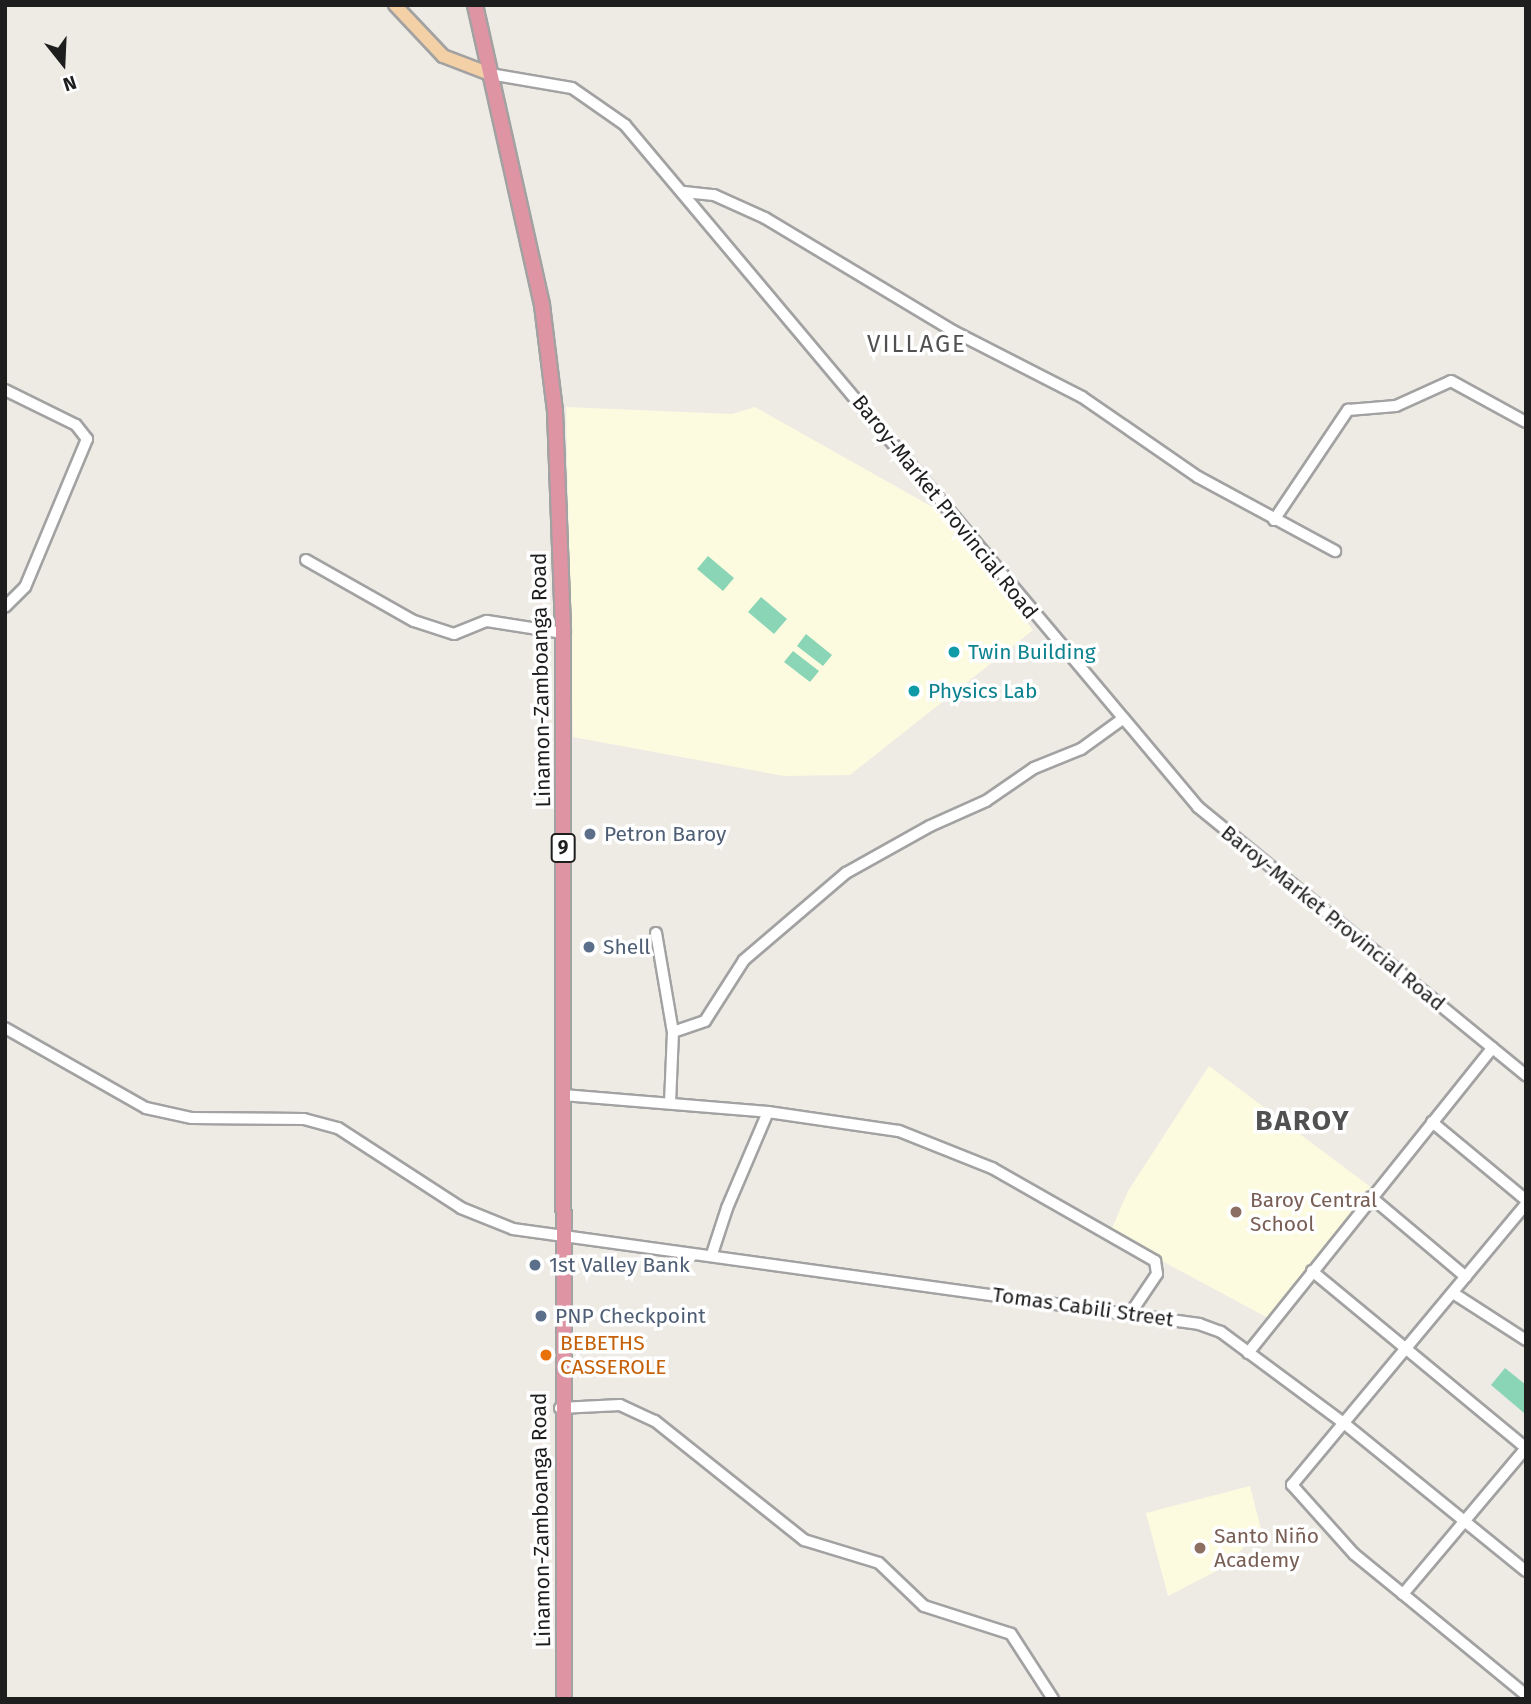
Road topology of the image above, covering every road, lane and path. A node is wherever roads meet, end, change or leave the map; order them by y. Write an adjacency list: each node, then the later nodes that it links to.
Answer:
1 (395, 5): 3 (main road)
2 (475, 5): 3 (highway, Linamon-Zamboanga Road / 9)
3 (490, 74): 4 (street, Baroy-Market Provincial Road); 11 (highway, Linamon-Zamboanga Road / 9)
4 (684, 192): 7 (street); 12 (street, Baroy-Market Provincial Road)
5 (5, 390): 10 (street)
6 (1526, 422): 7 (street)
7 (1274, 520): 8 (street)
8 (1335, 551)
9 (306, 561): 11 (street)
10 (5, 607)
11 (563, 633): 18 (highway, Linamon-Zamboanga Road / 9)
12 (1121, 720): 15 (street); 16 (street, Baroy-Market Provincial Road)
13 (656, 933): 15 (street)
14 (5, 1028): 24 (street, Tomas Cabili Street)
15 (673, 1032): 19 (street)
16 (1492, 1048): 17 (street, Baroy-Market Provincial Road); 21 (street)
17 (1526, 1075)
18 (563, 1095): 19 (street); 24 (highway, Linamon-Zamboanga Road / 9)
19 (670, 1103): 20 (street)
20 (768, 1112): 25 (street); 29 (street)
21 (1432, 1122): 22 (street); 23 (street)
22 (1371, 1197): 26 (street); 27 (street)
23 (1526, 1202): 27 (street)
24 (561, 1236): 25 (street, Tomas Cabili Street); 33 (highway, Linamon-Zamboanga Road / 9)
25 (712, 1254): 29 (street, Tomas Cabili Street)
26 (1312, 1271): 31 (street); 32 (street)
27 (1466, 1277): 28 (street)
28 (1453, 1293): 30 (street); 31 (street)
29 (1130, 1314): 32 (street, Tomas Cabili Street)
30 (1526, 1340)
31 (1408, 1348): 34 (street); 35 (street)
32 (1248, 1353): 34 (street, Tomas Cabili Street)
33 (560, 1408): 40 (highway, Linamon-Zamboanga Road / 9); 41 (street)
34 (1345, 1424): 36 (street, Tomas Cabili Street); 38 (street)
35 (1526, 1448): 36 (street)
36 (1463, 1520): 37 (street, Tomas Cabili Street); 38 (street)
37 (1526, 1571)
38 (1403, 1594): 39 (street)
39 (1526, 1695)
40 (564, 1699)
41 (1053, 1699)

